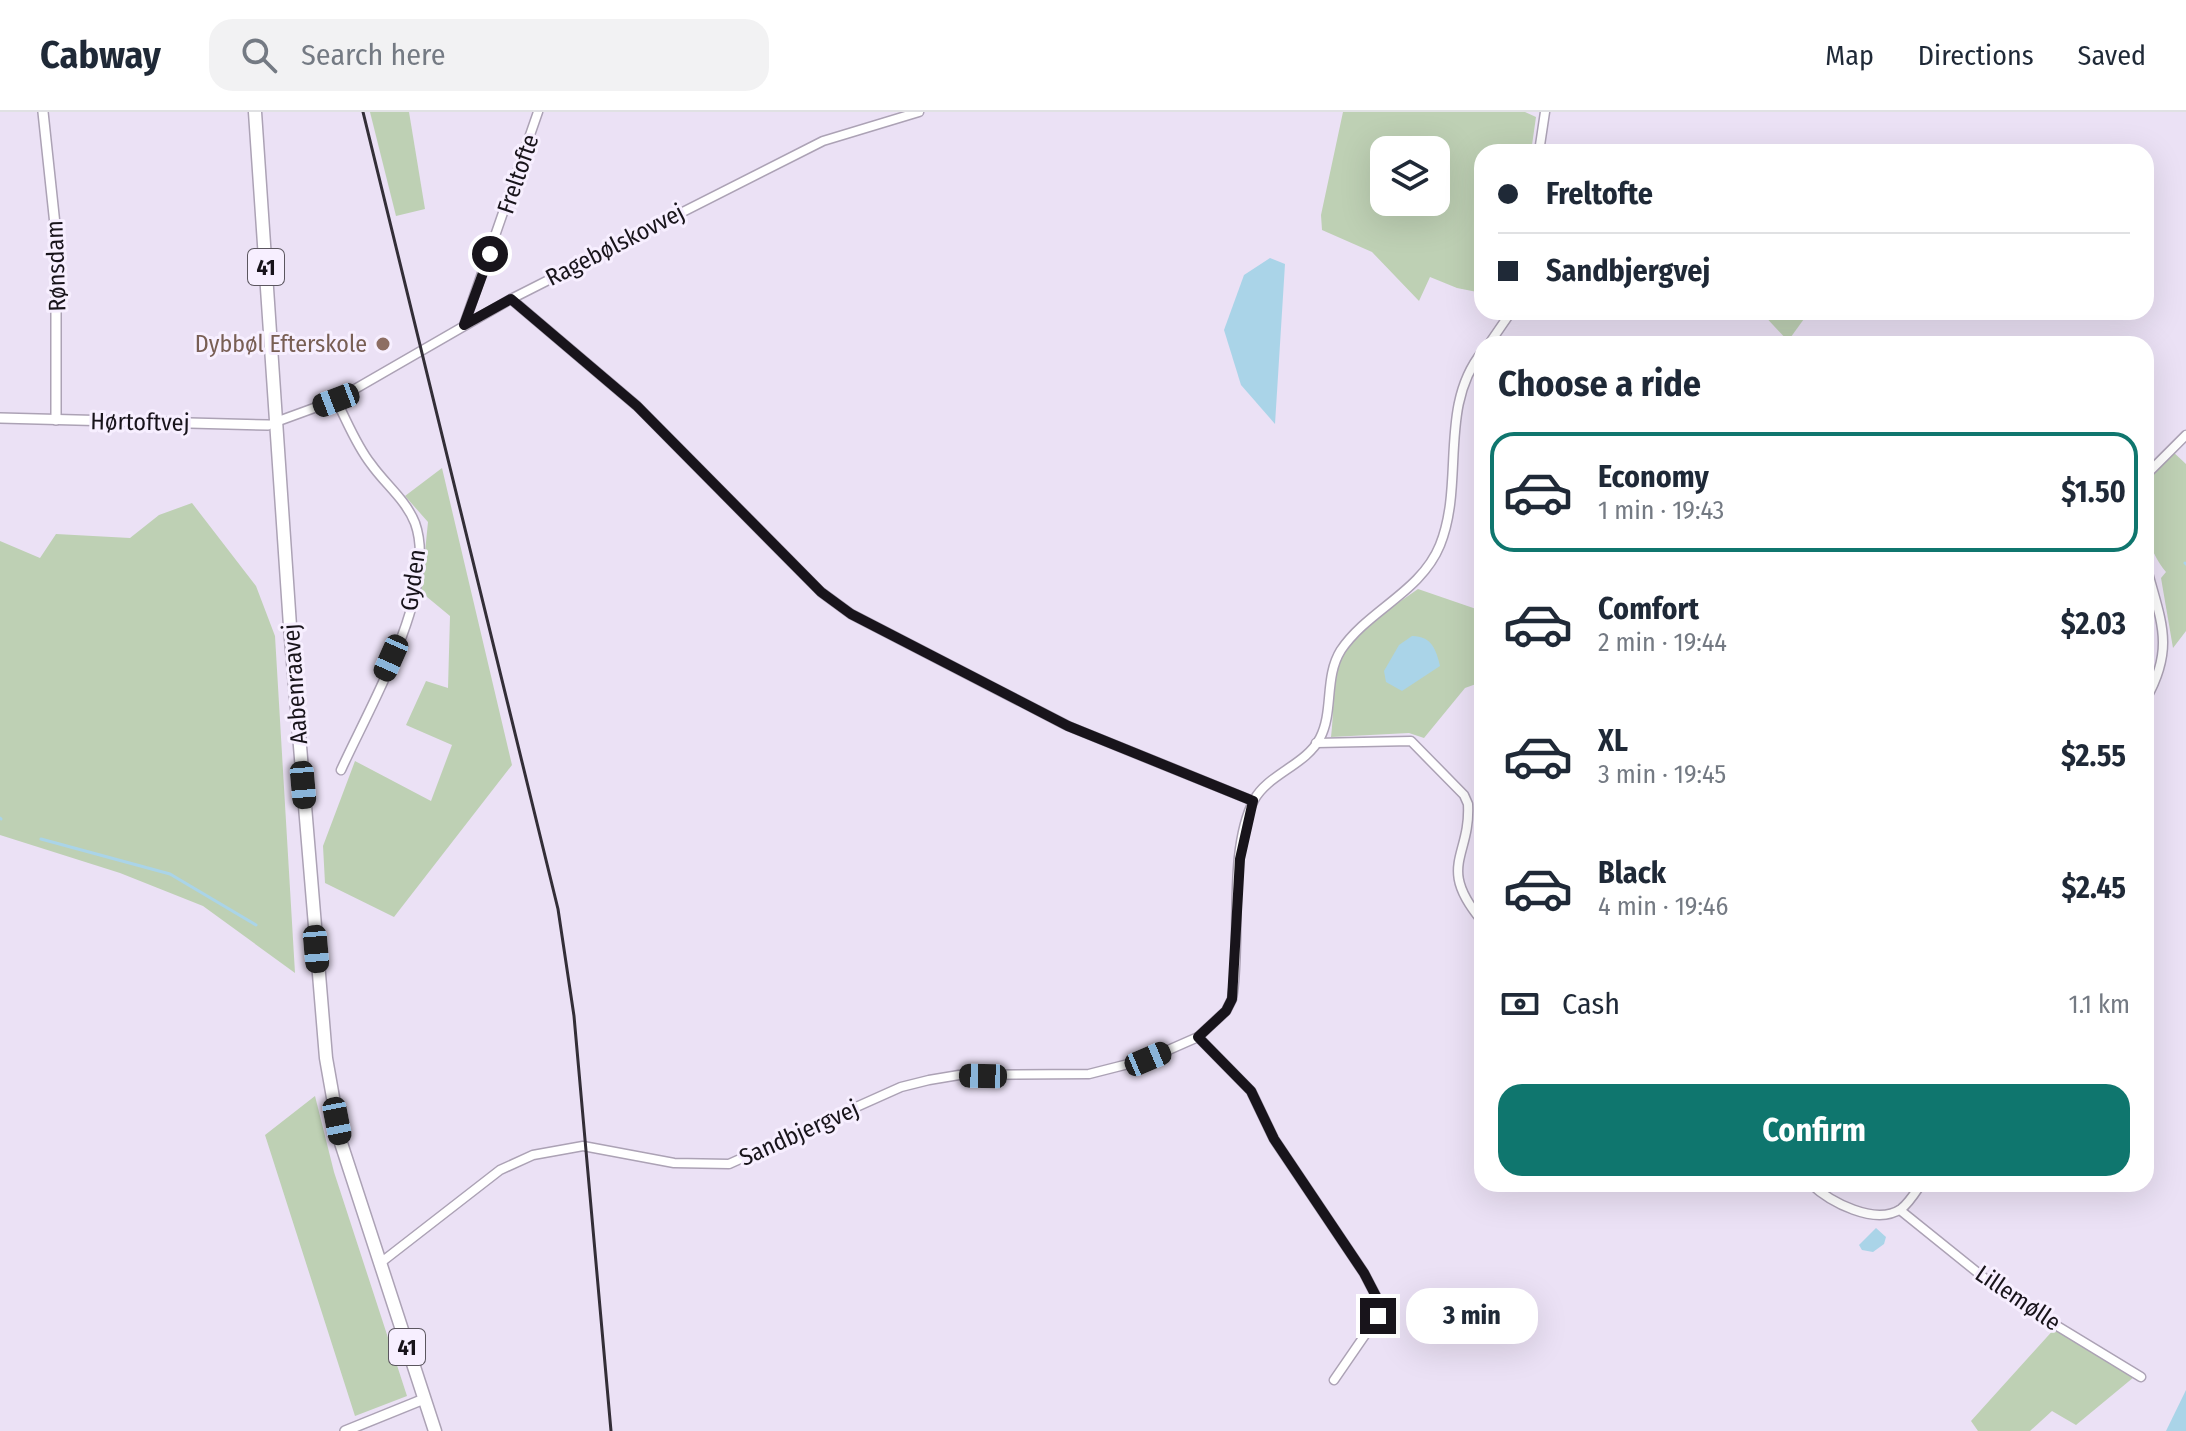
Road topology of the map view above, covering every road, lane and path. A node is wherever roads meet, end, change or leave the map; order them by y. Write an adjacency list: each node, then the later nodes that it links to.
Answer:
1 (43, 112): 12 (street, Rønsdam)
2 (255, 112): 13 (main road, Aabenraavej / 41)
3 (538, 112): 8 (street, Freltofte)
4 (919, 112): 7 (street, Ragebølskovvej)
5 (1545, 112): 6 (street)
6 (1540, 144)
7 (511, 299): 8 (street, Ragebølskovvej); 20 (street)
8 (464, 325): 10 (street, Ragebølskovvej)
9 (1474, 366): 18 (street)
10 (336, 400): 13 (street, Ragebølskovvej); 19 (street, Gyden)
11 (0, 418): 12 (street, Hørtoftvej)
12 (56, 420): 13 (street, Hørtoftvej)
13 (274, 423): 26 (main road, Aabenraavej / 41)
14 (2186, 435): 15 (street)
15 (2154, 467)
16 (2154, 597): 17 (street)
17 (2154, 685)
18 (1316, 743): 20 (street); 21 (street)
19 (341, 770)
20 (1253, 801): 22 (street, Sandbjergvej)
21 (1474, 910)
22 (1198, 1037): 26 (street, Sandbjergvej); 28 (street)
23 (1825, 1192): 25 (street)
24 (1915, 1192): 25 (street)
25 (1900, 1210): 27 (street, Lillemølle)
26 (378, 1264): 29 (main road, Aabenraavej / 41)
27 (2141, 1377)
28 (1334, 1380)
29 (424, 1399): 30 (street); 31 (main road, Aabenraavej / 41)
30 (345, 1431)
31 (435, 1431)

